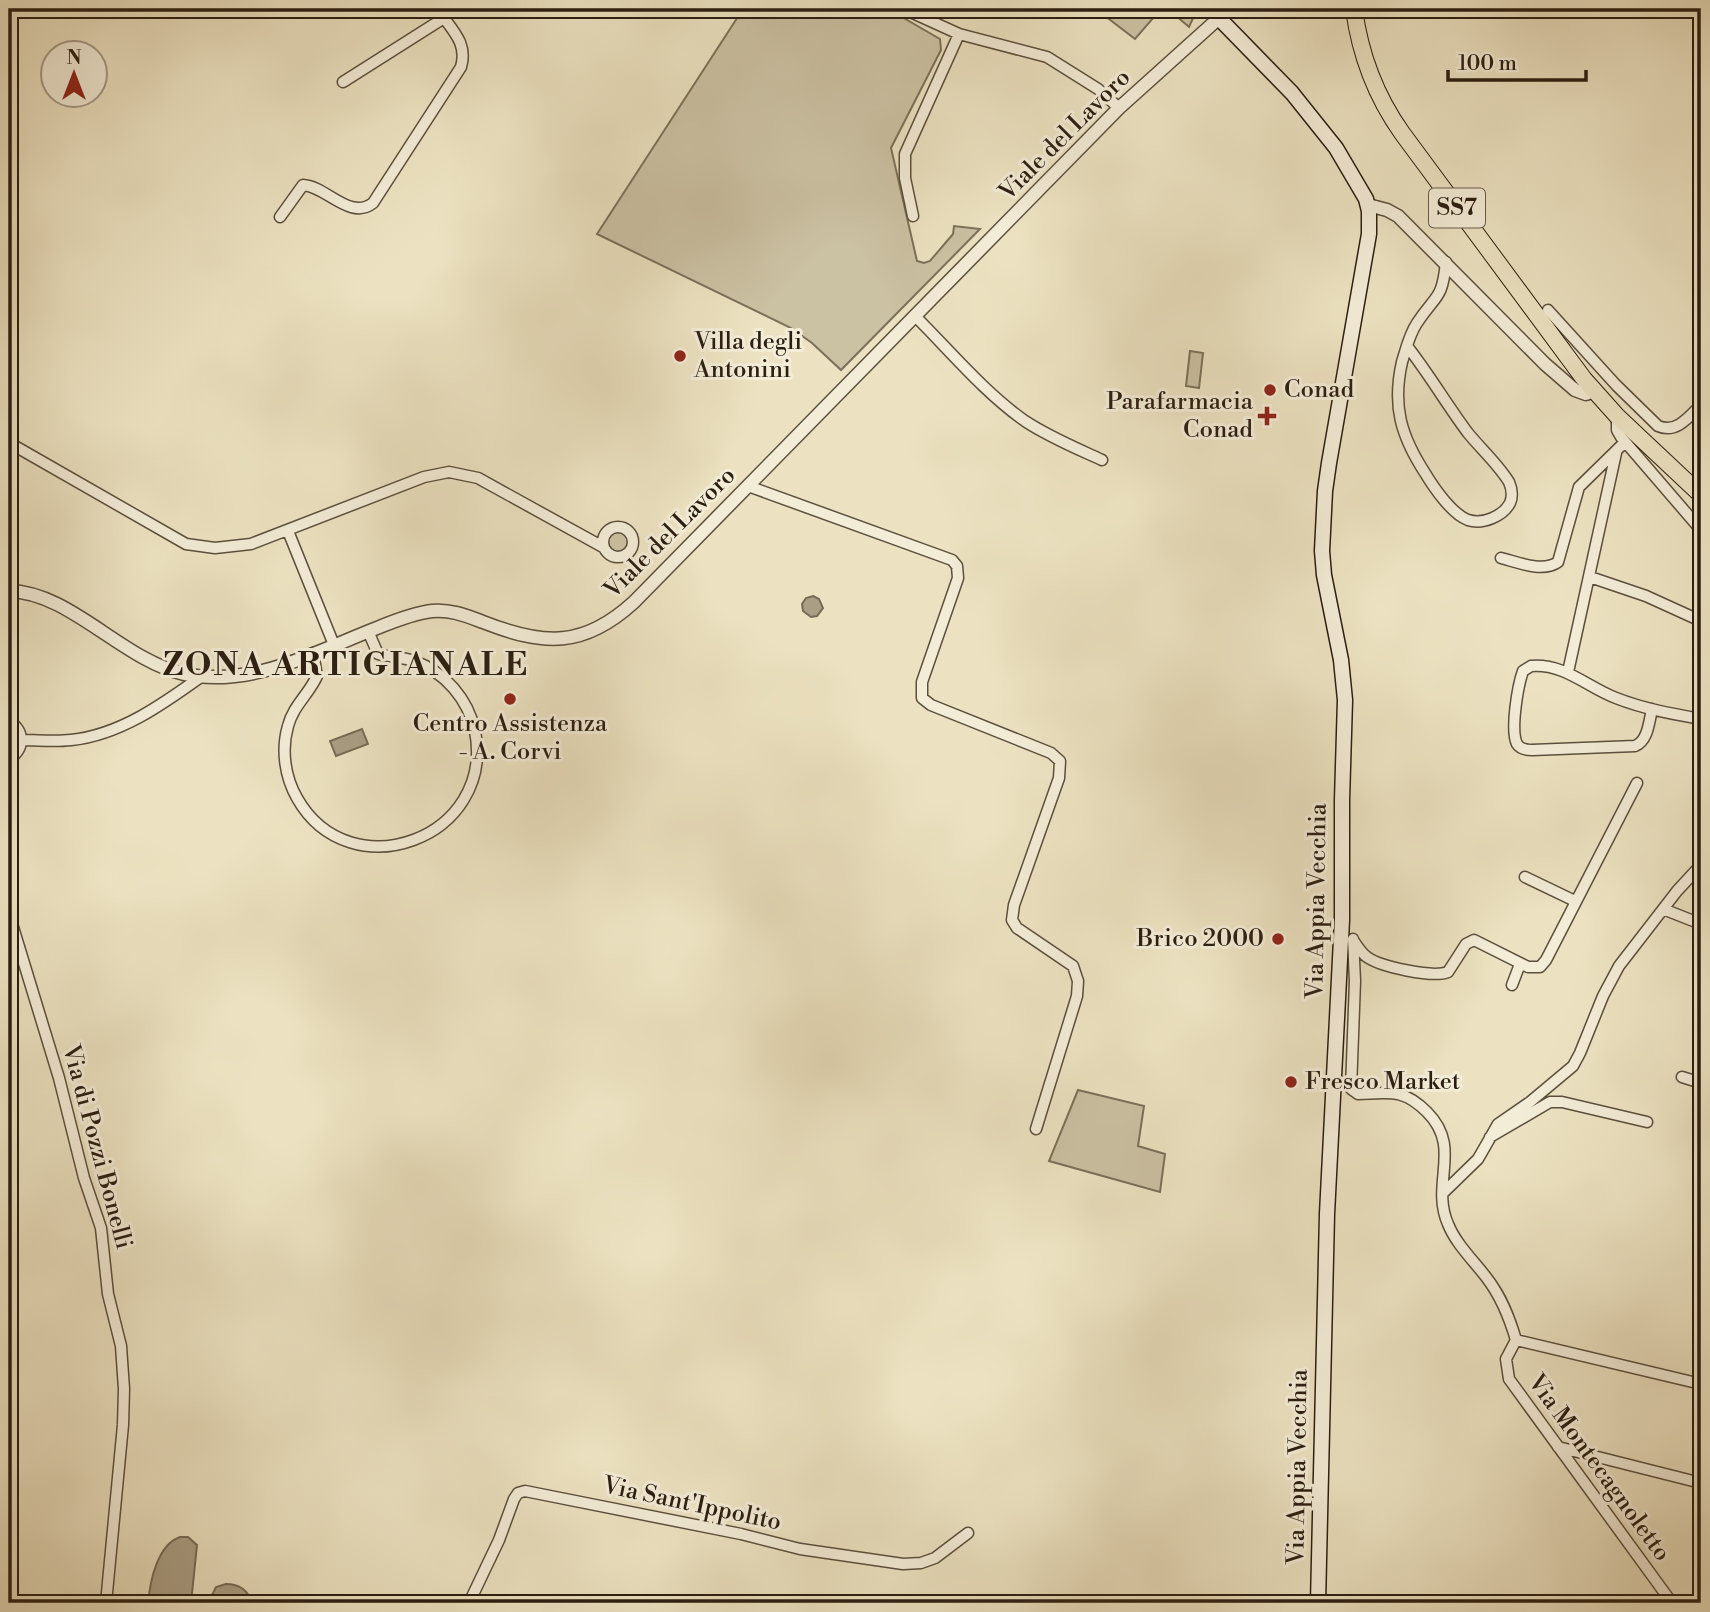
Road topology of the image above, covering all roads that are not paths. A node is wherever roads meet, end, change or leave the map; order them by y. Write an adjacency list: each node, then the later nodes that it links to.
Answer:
1 (904, 9): 5 (street)
2 (1354, 9): 12 (main road, SS7)
3 (447, 13): 6 (street); 10 (street)
4 (1215, 14): 7 (street, Viale del Lavoro); 8 (main road)
5 (959, 34): 7 (street); 9 (street)
6 (343, 82)
7 (1119, 108): 13 (street, Viale del Lavoro)
8 (1368, 205): 11 (street); 47 (main road, Via Appia Vecchia)
9 (913, 216)
10 (281, 217)
11 (1446, 262): 14 (street); 15 (street)
12 (1546, 312): 15 (main road, SS7); 16 (street)
13 (916, 317): 21 (street); 22 (street, Viale del Lavoro)
14 (1407, 346): 14 (street)
15 (1594, 391): 17 (main road, SS7)
16 (1701, 405)
17 (1617, 416): 18 (street); 23 (main road, SS7)
18 (1625, 442): 20 (street); 24 (street)
19 (11, 447): 25 (street)
20 (1616, 453): 27 (street); 28 (street)
21 (1102, 460)
22 (748, 486): 31 (street, Viale del Lavoro); 55 (street)
23 (1701, 495)
24 (1701, 530)
25 (288, 531): 26 (street); 32 (street)
26 (603, 547)
27 (1501, 558)
28 (1590, 577): 30 (street); 34 (street)
29 (9, 591): 35 (street, Viale del Lavoro)
30 (1701, 621)
31 (368, 631): 32 (street, Viale del Lavoro); 33 (street)
32 (334, 645): 33 (street, Viale del Lavoro)
33 (313, 653): 35 (street, Viale del Lavoro)
34 (1569, 672): 36 (street); 36 (street)
35 (202, 676): 39 (street)
36 (1652, 709): 37 (street)
37 (1701, 719)
38 (9, 721): 39 (street)
39 (22, 740): 40 (street)
40 (9, 759)
41 (1637, 783): 44 (street)
42 (1701, 864): 45 (street)
43 (1525, 877): 44 (street)
44 (1575, 901): 50 (street)
45 (1663, 909): 48 (street); 56 (street)
46 (9, 914): 63 (street, Via di Pozzi Bonelli)
47 (1342, 920): 49 (street); 65 (main road, Via Appia Vecchia)
48 (1701, 924)
49 (1353, 939): 50 (street); 57 (street)
50 (1520, 964): 51 (street)
51 (1512, 985)
52 (1682, 1077): 53 (street)
53 (1701, 1083)
54 (1647, 1122): 56 (street)
55 (1036, 1129)
56 (1490, 1137): 57 (street)
57 (1443, 1193): 58 (street)
58 (1516, 1340): 59 (street); 60 (street, Via Montecagnoletto)
59 (1701, 1384)
60 (1558, 1447): 61 (street); 66 (street, Via Montecagnoletto)
61 (1701, 1483)
62 (968, 1533): 64 (street, Via Sant'Ippolito)
63 (107, 1603)
64 (469, 1603)
65 (1318, 1603)
66 (1672, 1603)

